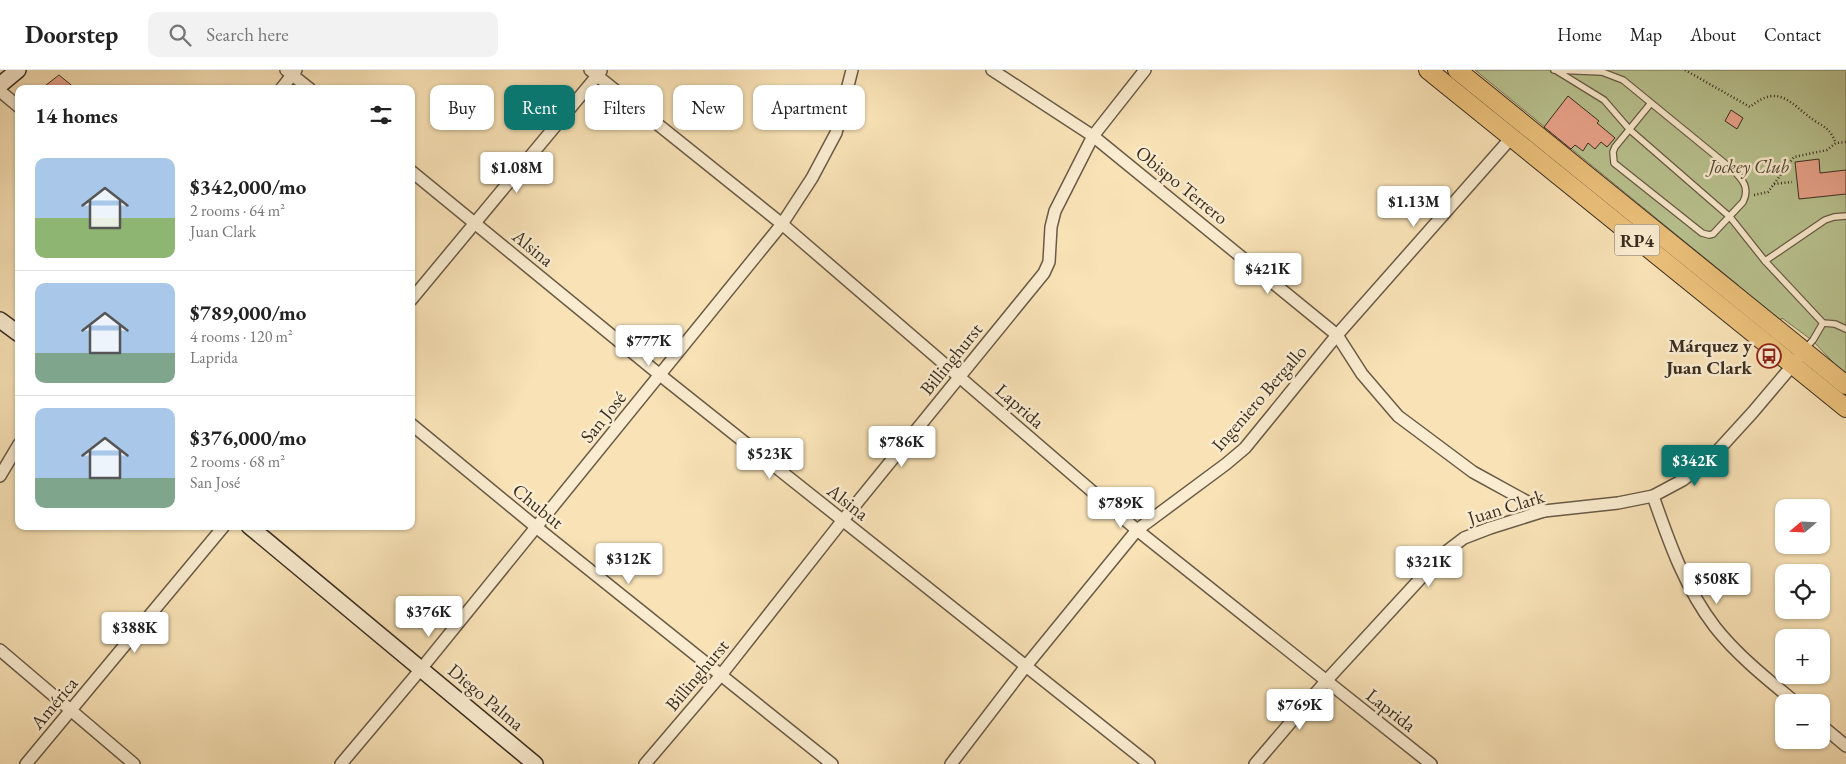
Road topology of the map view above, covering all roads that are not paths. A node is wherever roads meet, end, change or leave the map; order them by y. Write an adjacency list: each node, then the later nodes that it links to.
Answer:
1 (18, 70): 10 (main road)
2 (852, 70): 23 (street, San José)
3 (992, 70): 17 (street, Obispo Terrero)
4 (1145, 70): 17 (street, Billinghurst)
5 (1428, 70): 18 (main road, RP4)
6 (1457, 70): 31 (main road, RP4)
7 (1555, 70): 15 (lane); 16 (lane)
8 (291, 72): 11 (street); 12 (street)
9 (596, 72): 22 (street); 23 (street, Laprida)
10 (0, 85)
11 (283, 85)
12 (306, 85)
13 (0, 91): 14 (street)
14 (15, 103)
15 (1651, 103): 16 (lane); 20 (lane)
16 (1630, 130): 20 (lane); 20 (lane)
17 (1093, 136): 30 (street, Obispo Terrero); 34 (street, Billinghurst)
18 (1510, 138): 30 (street, Ingeniero Bergallo); 32 (main road, RP4)
19 (415, 174): 22 (street, Alsina)
20 (1730, 216): 24 (lane)
21 (1846, 216): 24 (lane)
22 (476, 223): 25 (street); 33 (street, Alsina)
23 (782, 224): 33 (street, San José); 34 (street, Laprida)
24 (1765, 261): 27 (lane)
25 (415, 295)
26 (0, 320): 29 (main road)
27 (1823, 323): 28 (lane); 31 (lane)
28 (1846, 329)
29 (15, 331)
30 (1337, 335): 41 (street, Obispo Terrero); 46 (street, Ingeniero Bergallo)
31 (1804, 351): 32 (street, Juan Clark); 35 (main road, RP4)
32 (1793, 365): 36 (main road, RP4); 40 (street, Juan Clark)
33 (660, 375): 42 (street, Alsina); 43 (street, San José)
34 (959, 377): 42 (street, Billinghurst); 46 (street, Laprida)
35 (1846, 385)
36 (1846, 408)
37 (415, 427): 43 (street, Chubut)
38 (15, 451): 39 (street)
39 (0, 476)
40 (1653, 496): 41 (street, Juan Clark); 52 (street)
41 (1544, 511): 51 (street, Juan Clark)
42 (843, 520): 48 (street, Alsina); 50 (street, Billinghurst)
43 (536, 527): 49 (street, San José); 50 (street, Chubut)
44 (221, 530): 53 (street, América)
45 (254, 530): 49 (main road, Diego Palma)
46 (1137, 530): 48 (street, Ingeniero Bergallo); 51 (street, Laprida)
47 (0, 650): 53 (street)
48 (1026, 666): 62 (street, Ingeniero Bergallo); 63 (street, Alsina)
49 (421, 669): 58 (street, San José); 59 (main road, Diego Palma)
50 (721, 675): 60 (street, Billinghurst); 61 (street, Chubut)
51 (1326, 681): 64 (street, Juan Clark); 65 (street, Laprida)
52 (1785, 694)
53 (70, 711): 56 (street, América); 57 (street)
54 (1830, 733): 55 (street)
55 (1846, 746)
56 (26, 764)
57 (134, 764)
58 (341, 764)
59 (535, 764)
60 (645, 764)
61 (832, 764)
62 (951, 764)
63 (1148, 764)
64 (1255, 764)
65 (1431, 764)

